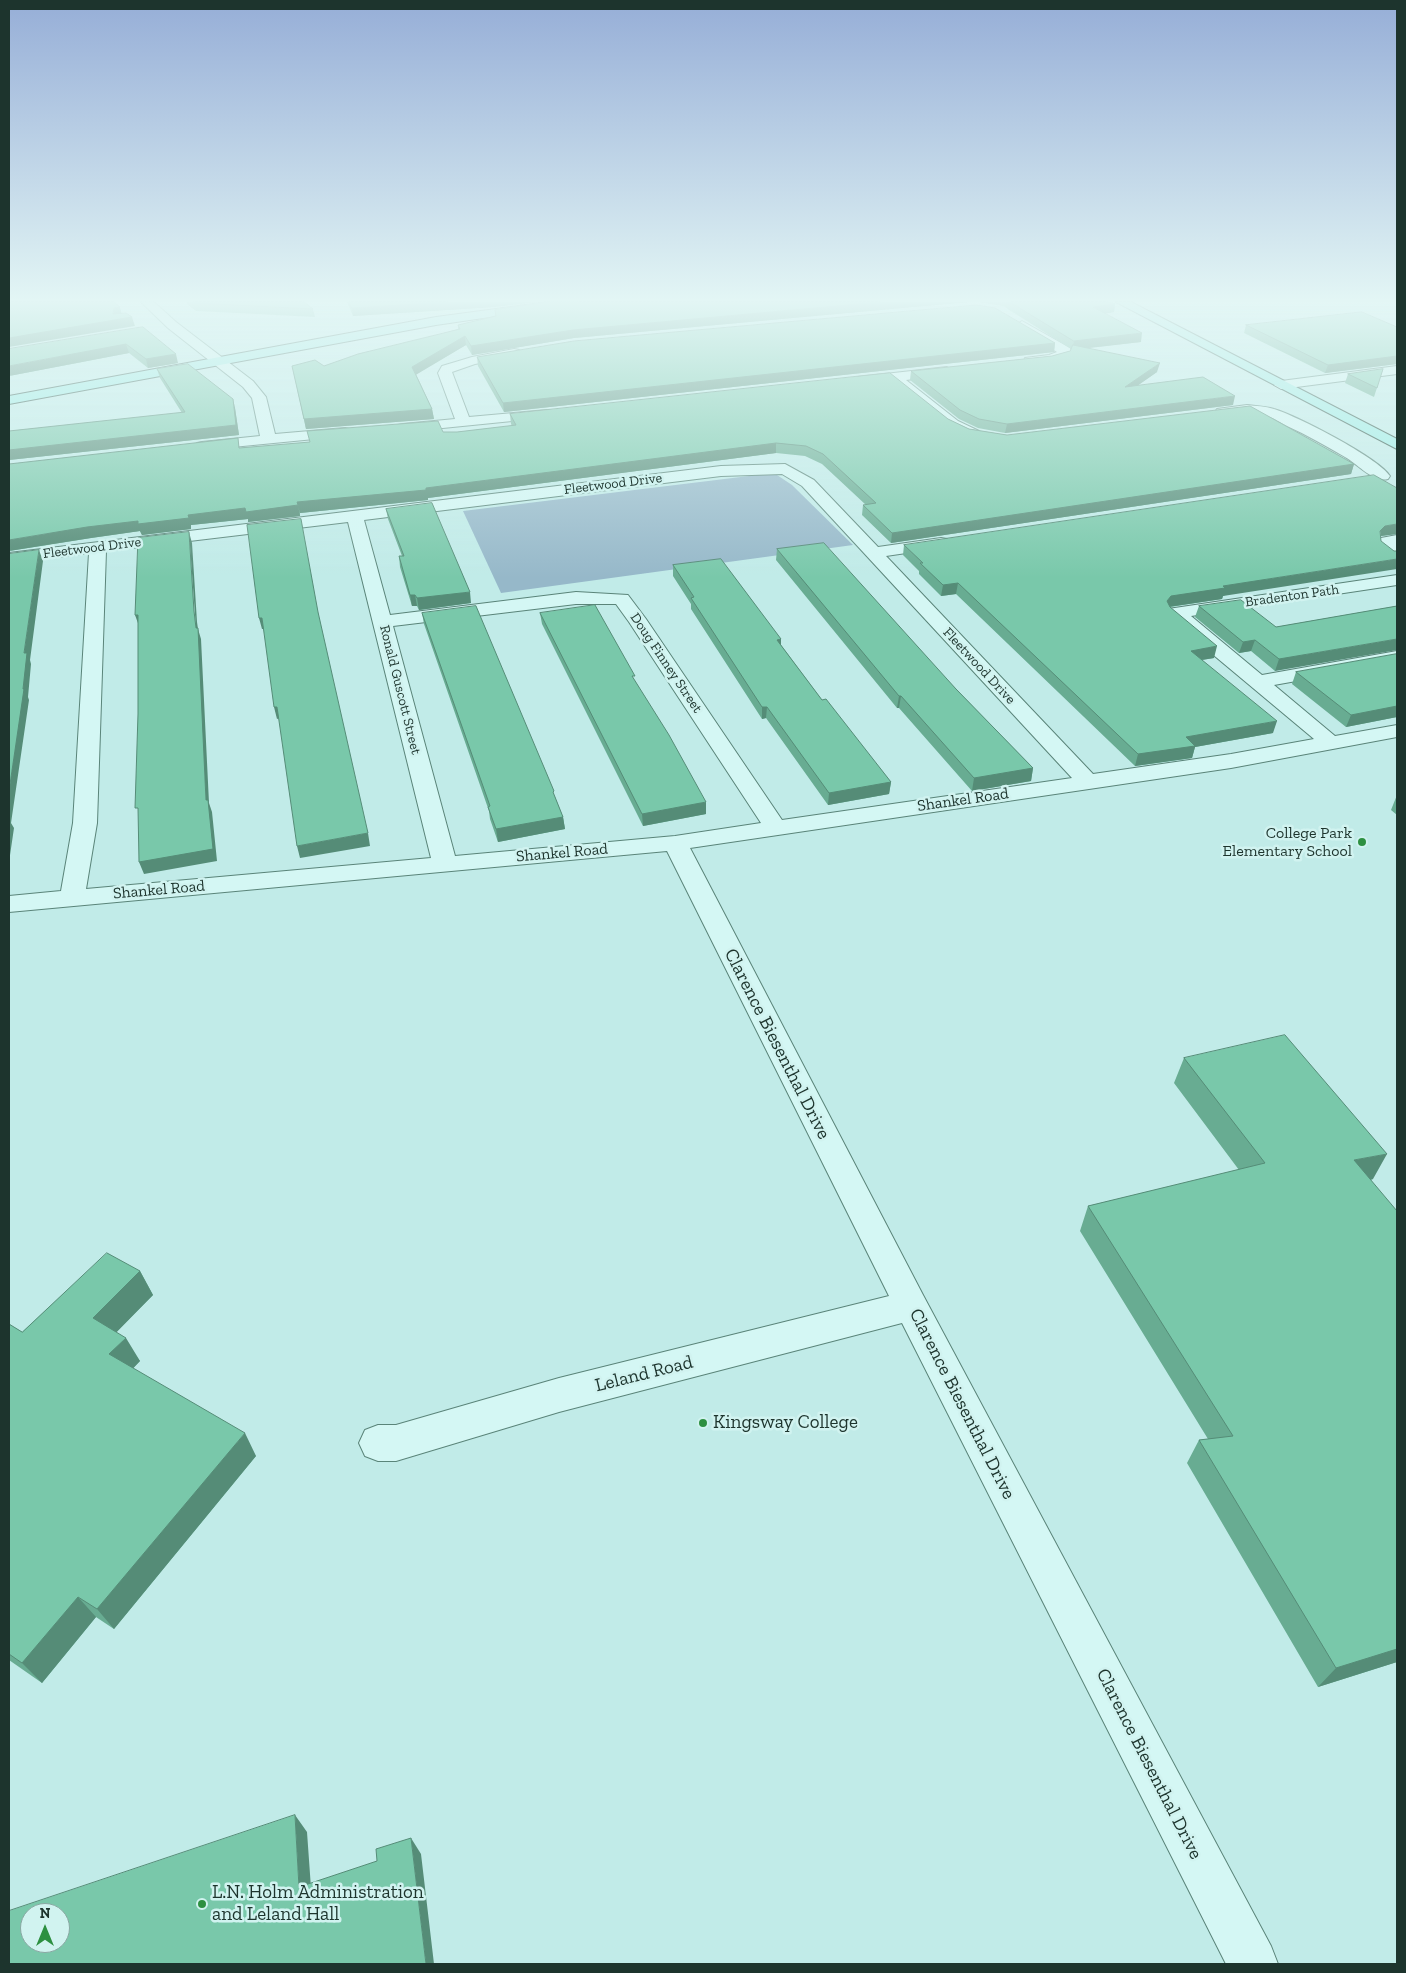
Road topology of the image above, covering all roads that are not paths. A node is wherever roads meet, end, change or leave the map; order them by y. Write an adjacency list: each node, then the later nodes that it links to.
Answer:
1 (41, 394): 6 (main road)
2 (257, 394): 13 (street)
3 (453, 394): 9 (street)
4 (915, 394): 12 (street)
5 (1299, 394): 14 (main road)
6 (9, 400)
7 (562, 413): 9 (street)
8 (1208, 414): 16 (street)
9 (464, 423): 10 (street)
10 (386, 429)
11 (356, 431): 13 (street)
12 (989, 436)
13 (268, 438): 15 (street)
14 (1397, 445)
15 (191, 447)
16 (1362, 479)
17 (356, 516): 20 (street, Fleetwood Drive); 21 (street, Fleetwood Drive); 25 (street, Ronald Guscott Street)
18 (1397, 540): 22 (street)
19 (952, 541): 21 (street)
20 (98, 547): 23 (street, Fleetwood Drive); 34 (street)
21 (874, 553): 30 (street, Fleetwood Drive)
22 (1397, 556)
23 (9, 558)
24 (1397, 580): 27 (street, Bradenton Path)
25 (383, 622): 31 (street, Doug Finney Street); 33 (street, Ronald Guscott Street)
26 (1397, 657): 27 (street)
27 (1257, 682): 29 (street, Bradenton Path)
28 (1397, 731): 29 (street, Shankel Road)
29 (1331, 743): 30 (street, Shankel Road)
30 (1088, 782): 31 (street, Shankel Road)
31 (776, 828): 32 (street, Shankel Road)
32 (674, 843): 33 (street, Shankel Road); 36 (street, Clarence Biesenthal Drive)
33 (445, 864): 34 (street, Shankel Road)
34 (72, 898): 35 (street)
35 (9, 904)
36 (910, 1306): 37 (street, Leland Road); 38 (street, Clarence Biesenthal Drive)
37 (378, 1443)
38 (1253, 1964)

